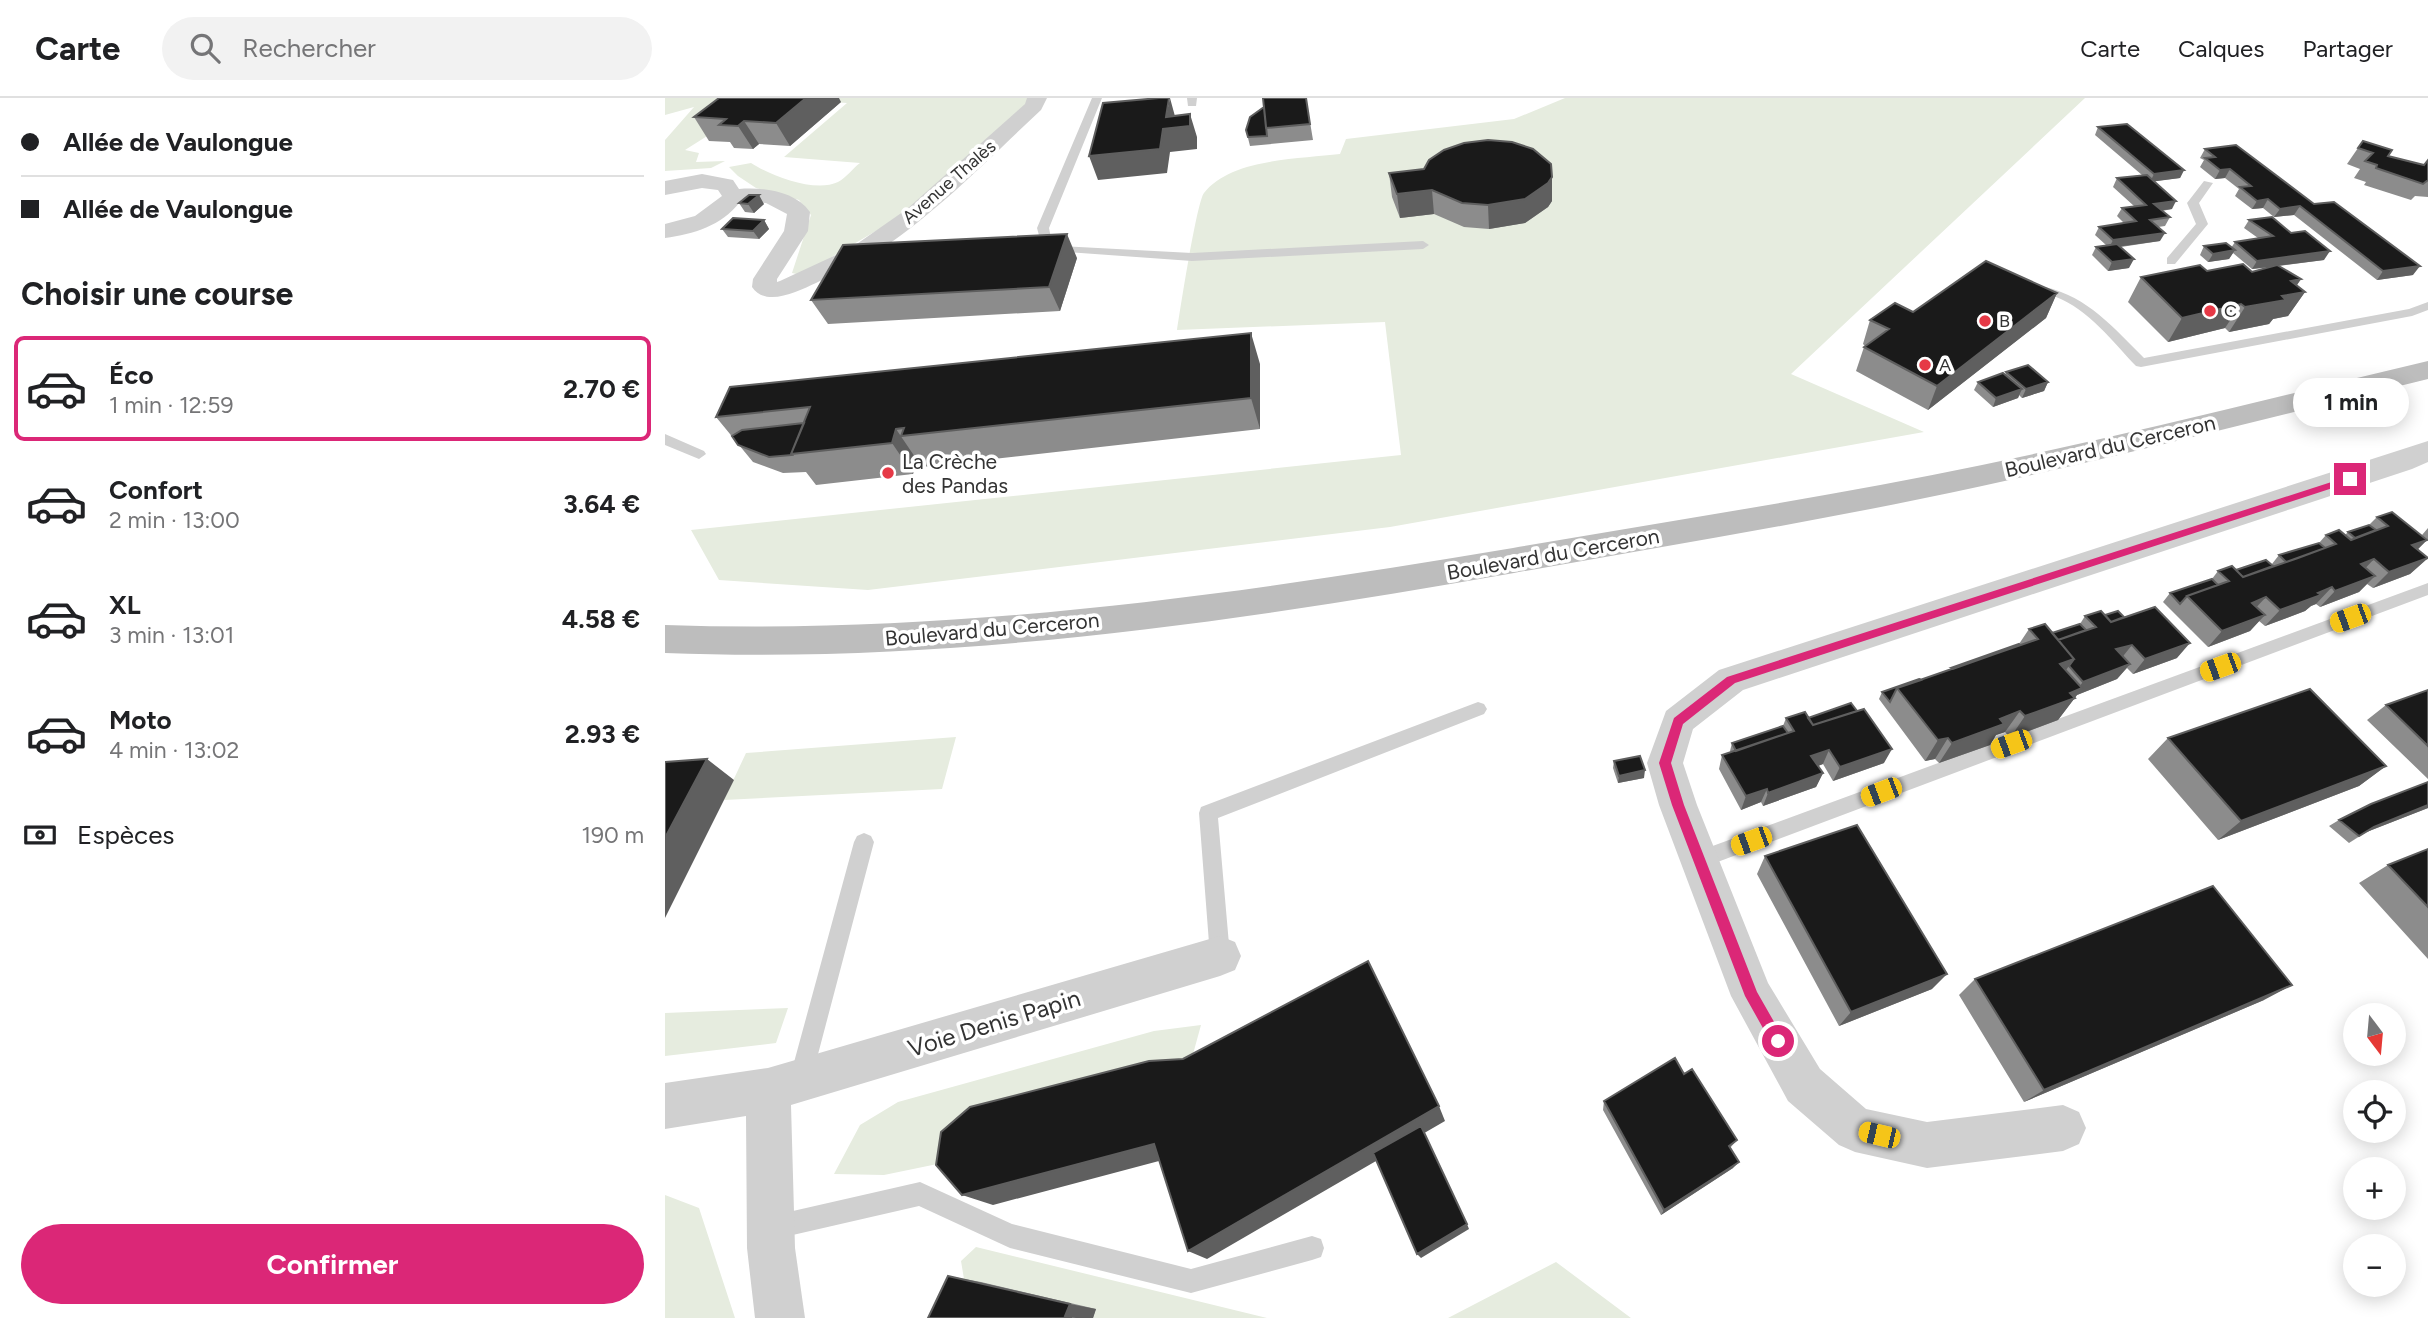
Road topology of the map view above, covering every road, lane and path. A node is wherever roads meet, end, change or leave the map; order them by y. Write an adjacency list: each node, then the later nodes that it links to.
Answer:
1 (1037, 98): 5 (street, Avenue Thalès)
2 (1097, 98): 7 (lane)
3 (2208, 183): 8 (lane)
4 (665, 188): 5 (street)
5 (733, 196): 6 (street)
6 (665, 231)
7 (1423, 246)
8 (2171, 261)
9 (2023, 294): 10 (lane)
10 (2428, 306)
11 (2428, 370): 16 (main road, Boulevard du Cerceron)
12 (665, 439): 14 (lane)
13 (2428, 451): 19 (street)
14 (699, 454)
15 (2428, 589): 19 (lane)
16 (665, 639)
17 (1478, 709): 20 (lane)
18 (864, 842): 21 (lane)
19 (1699, 860): 23 (street)
20 (1220, 956): 21 (street, Voie Denis Papin)
21 (784, 1086): 22 (street, Voie Denis Papin); 24 (street)
22 (665, 1106)
23 (2063, 1128)
24 (771, 1228): 25 (lane); 26 (street)
25 (1312, 1248)
26 (780, 1318)

